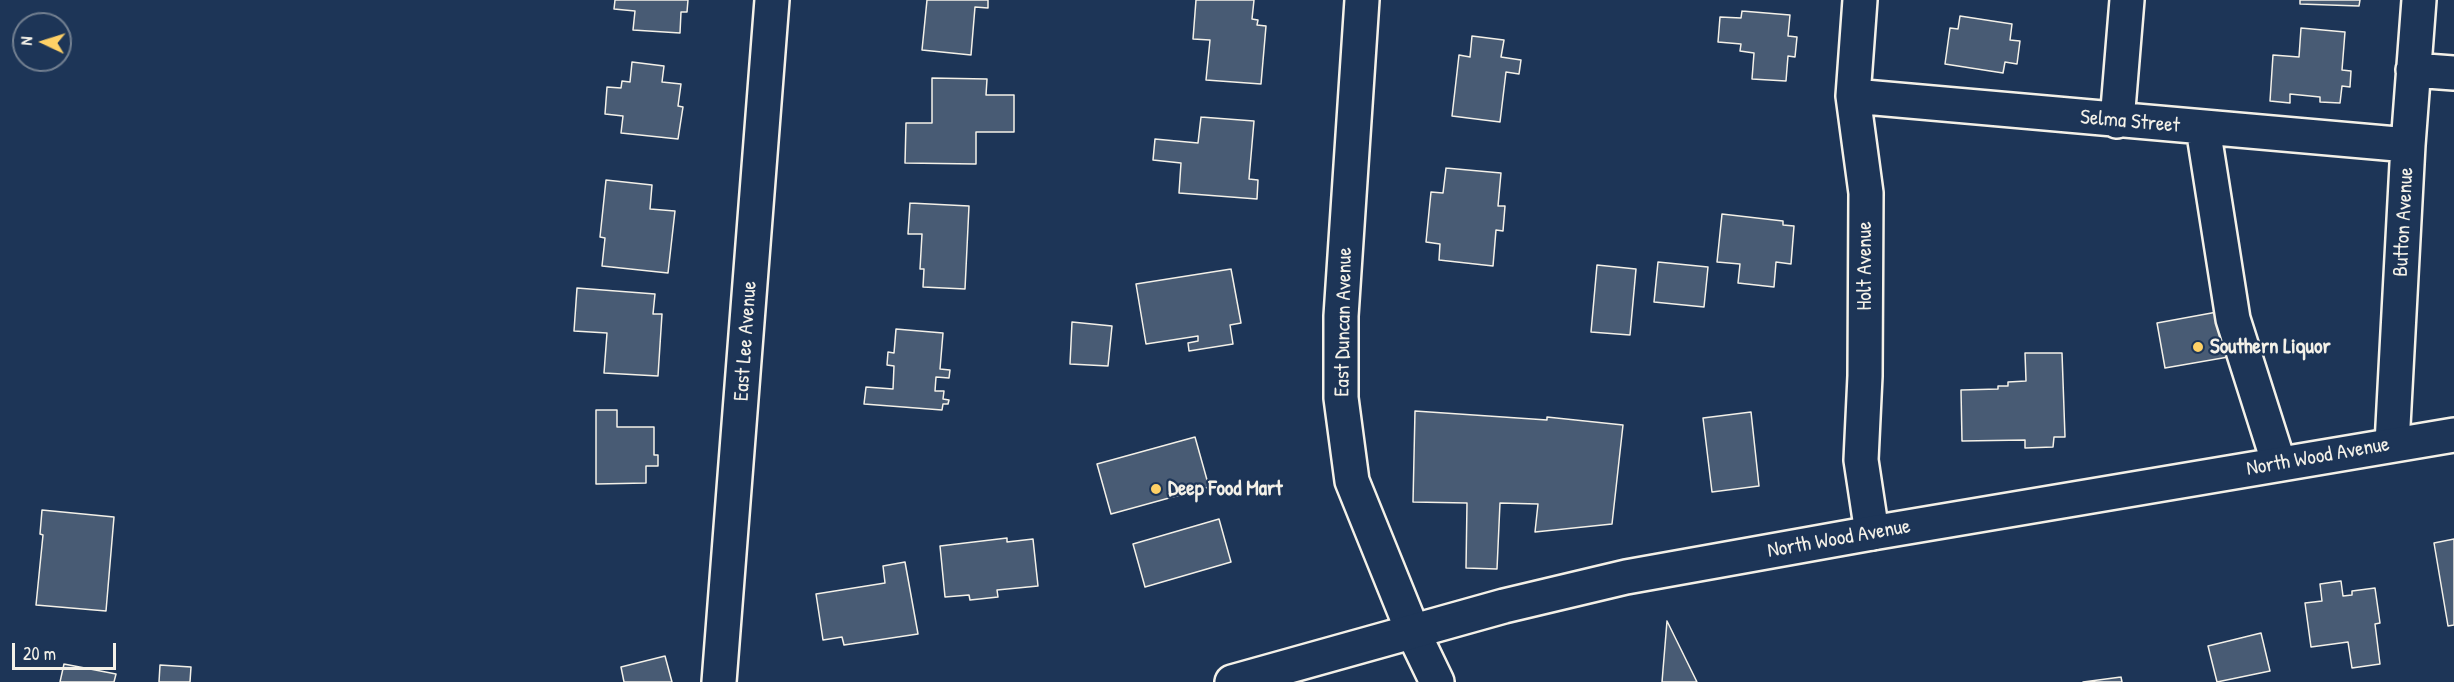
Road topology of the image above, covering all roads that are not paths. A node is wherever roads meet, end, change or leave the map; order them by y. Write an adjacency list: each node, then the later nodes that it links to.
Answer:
1 (772, 0): 17 (street, East Lee Avenue)
2 (1362, 0): 16 (street, East Duncan Avenue)
3 (1860, 0): 8 (street, Holt Avenue)
4 (2127, 0): 9 (street)
5 (2419, 0): 6 (street, Button Avenue)
6 (2413, 70): 7 (street); 11 (street, Button Avenue)
7 (2454, 73)
8 (1853, 96): 9 (street, Selma Street); 15 (street, Holt Avenue)
9 (2117, 121): 10 (street, Selma Street)
10 (2204, 128): 11 (street, Selma Street); 14 (street)
11 (2408, 145): 13 (street, Button Avenue)
12 (2454, 435): 13 (street, North Wood Avenue)
13 (2392, 444): 14 (street, North Wood Avenue)
14 (2279, 464): 15 (street, North Wood Avenue)
15 (1872, 533): 16 (street, North Wood Avenue)
16 (1413, 632): 18 (street, North Wood Avenue); 19 (street, East Duncan Avenue)
17 (720, 682)
18 (1232, 682)
19 (1437, 682)

